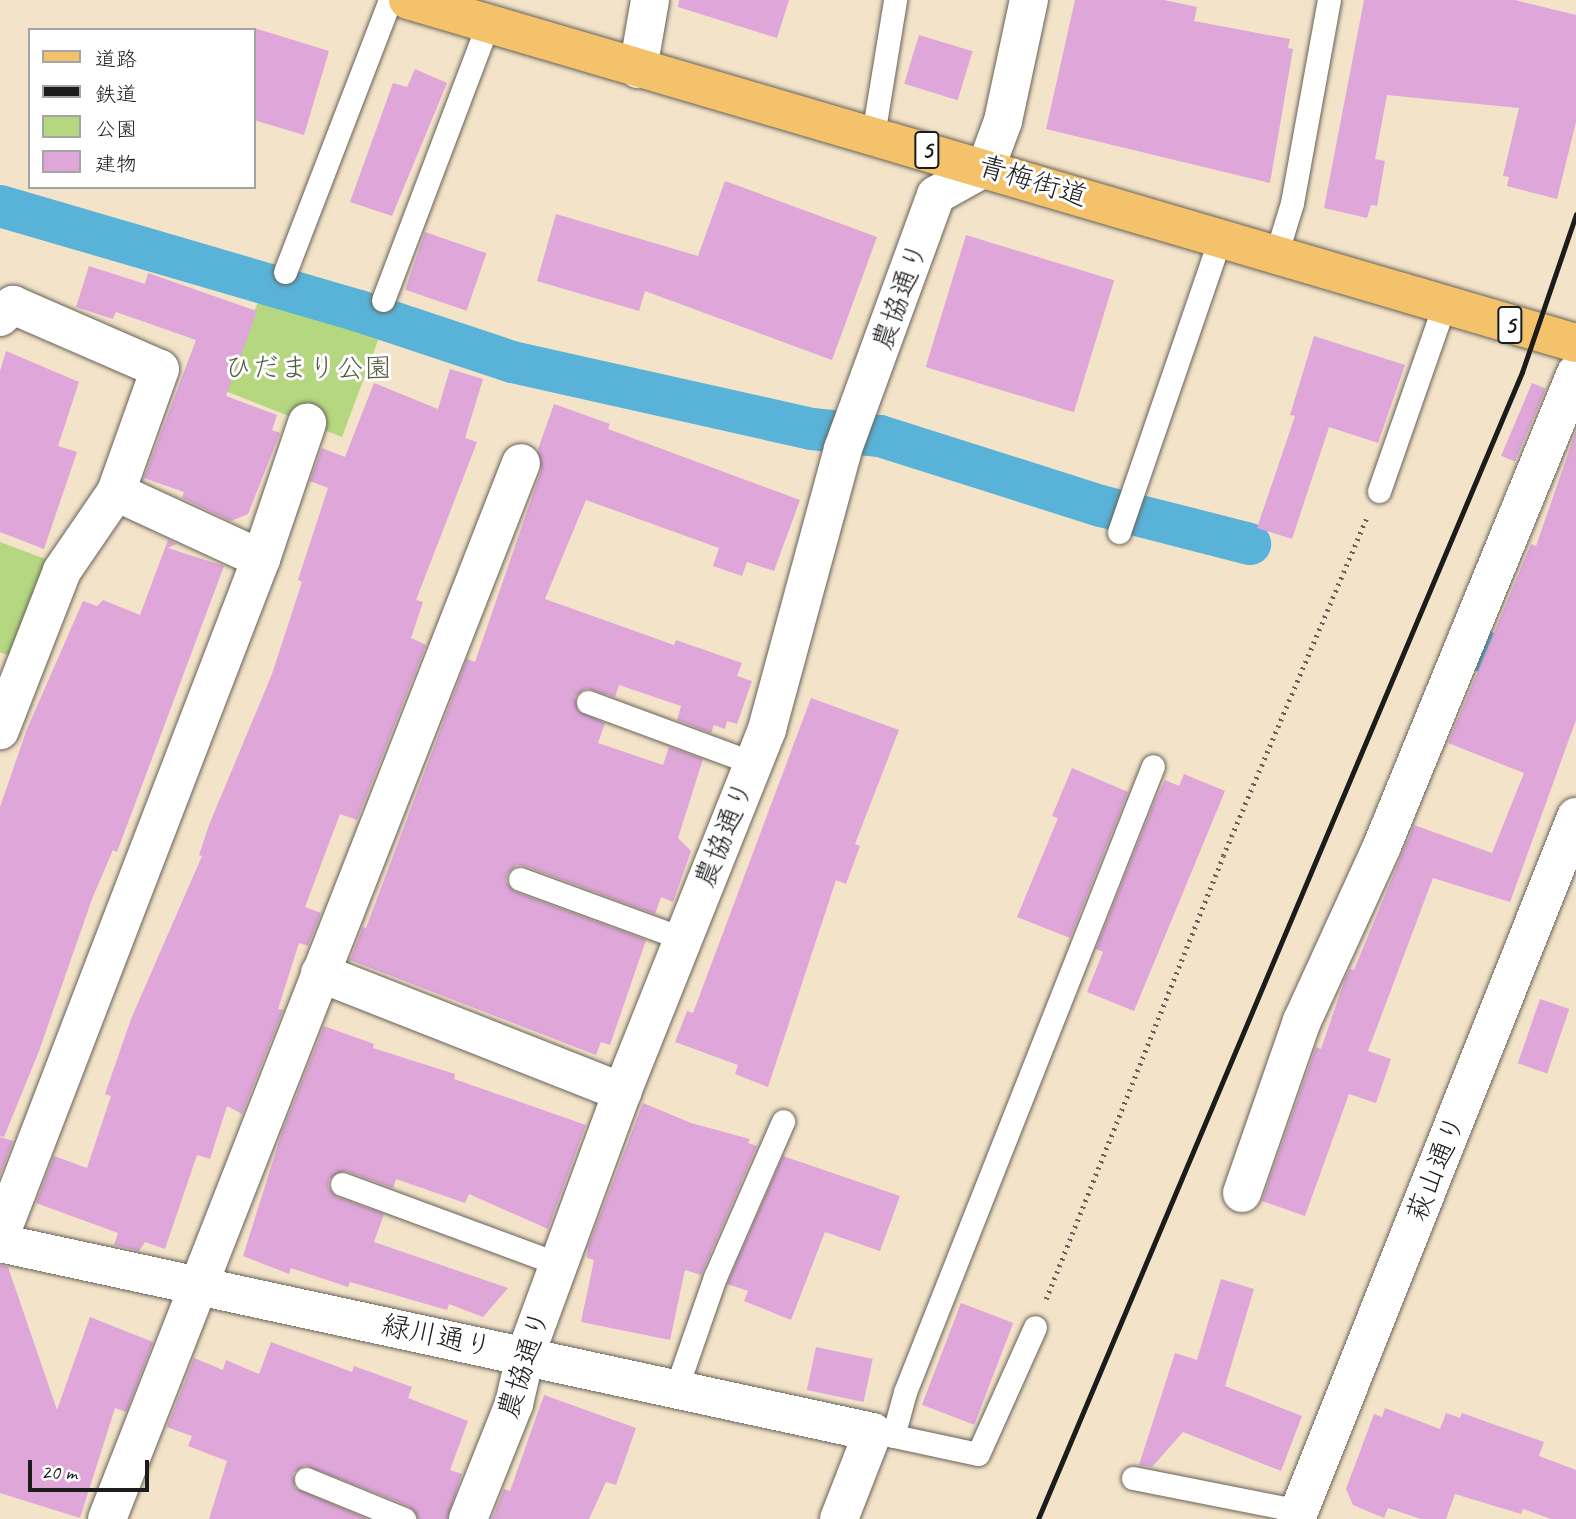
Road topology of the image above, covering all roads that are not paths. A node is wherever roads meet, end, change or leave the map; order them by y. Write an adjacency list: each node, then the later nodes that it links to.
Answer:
1 (390, 0): 13 (lane)
2 (408, 0): 7 (main road, 青梅街道 / 5)
3 (650, 0): 8 (street)
4 (895, 0): 9 (lane)
5 (1029, 0): 10 (street)
6 (1329, 0): 12 (lane)
7 (488, 24): 8 (main road, 青梅街道 / 5); 14 (lane)
8 (638, 69): 9 (main road, 青梅街道 / 5)
9 (873, 135): 10 (main road, 青梅街道 / 5)
10 (986, 167): 11 (main road, 青梅街道 / 5); 27 (street, 農協通り)
11 (1220, 238): 12 (main road, 青梅街道 / 5); 23 (lane)
12 (1276, 255): 15 (main road, 青梅街道 / 5)
13 (285, 272)
14 (383, 300)
15 (1444, 305): 17 (main road, 青梅街道 / 5); 21 (lane)
16 (0, 317): 22 (street)
17 (1576, 344)
18 (1576, 373): 36 (street)
19 (307, 423): 24 (street)
20 (521, 463): 32 (street)
21 (1378, 491)
22 (116, 492): 24 (street); 26 (street)
23 (1119, 532)
24 (261, 559): 37 (street)
25 (588, 702): 27 (lane)
26 (0, 730)
27 (754, 763): 31 (street, 農協通り)
28 (1153, 766): 44 (lane)
29 (1573, 833): 47 (street, 萩山通り)
30 (520, 879): 31 (lane)
31 (681, 938): 33 (street, 農協通り)
32 (320, 973): 33 (street); 40 (street)
33 (622, 1092): 39 (street, 農協通り)
34 (783, 1121): 43 (lane)
35 (342, 1184): 39 (lane)
36 (1242, 1193)
37 (0, 1236)
38 (0, 1243): 40 (street, 緑川通り)
39 (558, 1264): 42 (street, 農協通り)
40 (200, 1286): 42 (street, 緑川通り); 48 (street)
41 (1034, 1327): 44 (lane)
42 (525, 1356): 43 (street, 緑川通り); 50 (street, 農協通り)
43 (676, 1389): 44 (street, 緑川通り)
44 (883, 1434): 51 (street)
45 (1133, 1478): 47 (lane)
46 (306, 1479): 49 (lane)
47 (1298, 1515)
48 (107, 1519)
49 (404, 1519)
50 (468, 1519)
51 (839, 1519)

